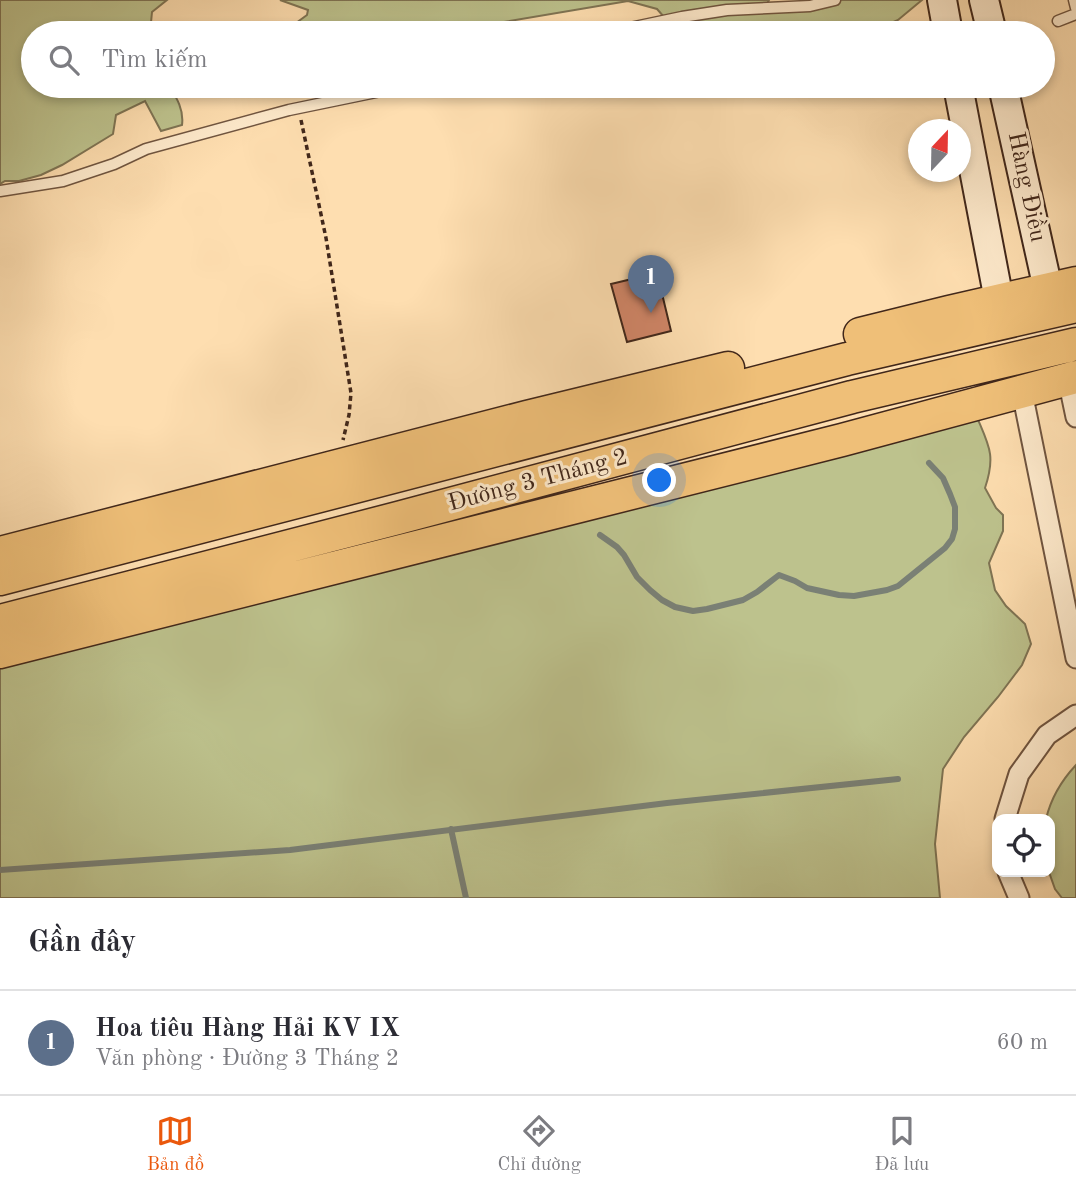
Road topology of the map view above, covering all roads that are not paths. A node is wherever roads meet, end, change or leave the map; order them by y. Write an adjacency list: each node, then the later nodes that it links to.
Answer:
1 (835, 0): 7 (lane)
2 (942, 0): 8 (main road)
3 (984, 0): 9 (main road)
4 (1074, 0): 5 (lane)
5 (1076, 8)
6 (1076, 13): 10 (lane)
7 (663, 21)
8 (946, 21)
9 (989, 21)
10 (1058, 21)
11 (347, 98): 14 (lane)
12 (960, 98): 16 (main road, Hàng Điều)
13 (1006, 98): 15 (main road, Hàng Điều)
14 (0, 191)
15 (1063, 297): 16 (main road, Đường 3 Tháng 2); 17 (main road)
16 (1002, 311): 18 (main road); 22 (main road, Đường 3 Tháng 2); 24 (main road, Đường 3 Tháng 2)
17 (1069, 346): 18 (main road, Đường 3 Tháng 2); 19 (main road)
18 (1013, 358): 20 (main road); 25 (main road, Đường 3 Tháng 2)
19 (1072, 378): 20 (main road, Đường 3 Tháng 2); 21 (street)
20 (1022, 392): 23 (street); 26 (main road, Đường 3 Tháng 2)
21 (1076, 417)
22 (0, 554)
23 (1067, 564): 27 (street)
24 (0, 579)
25 (0, 621)
26 (0, 652)
27 (1076, 657)
28 (1076, 715): 29 (street)
29 (1007, 814)
30 (1010, 877): 31 (street)
31 (1019, 898)

